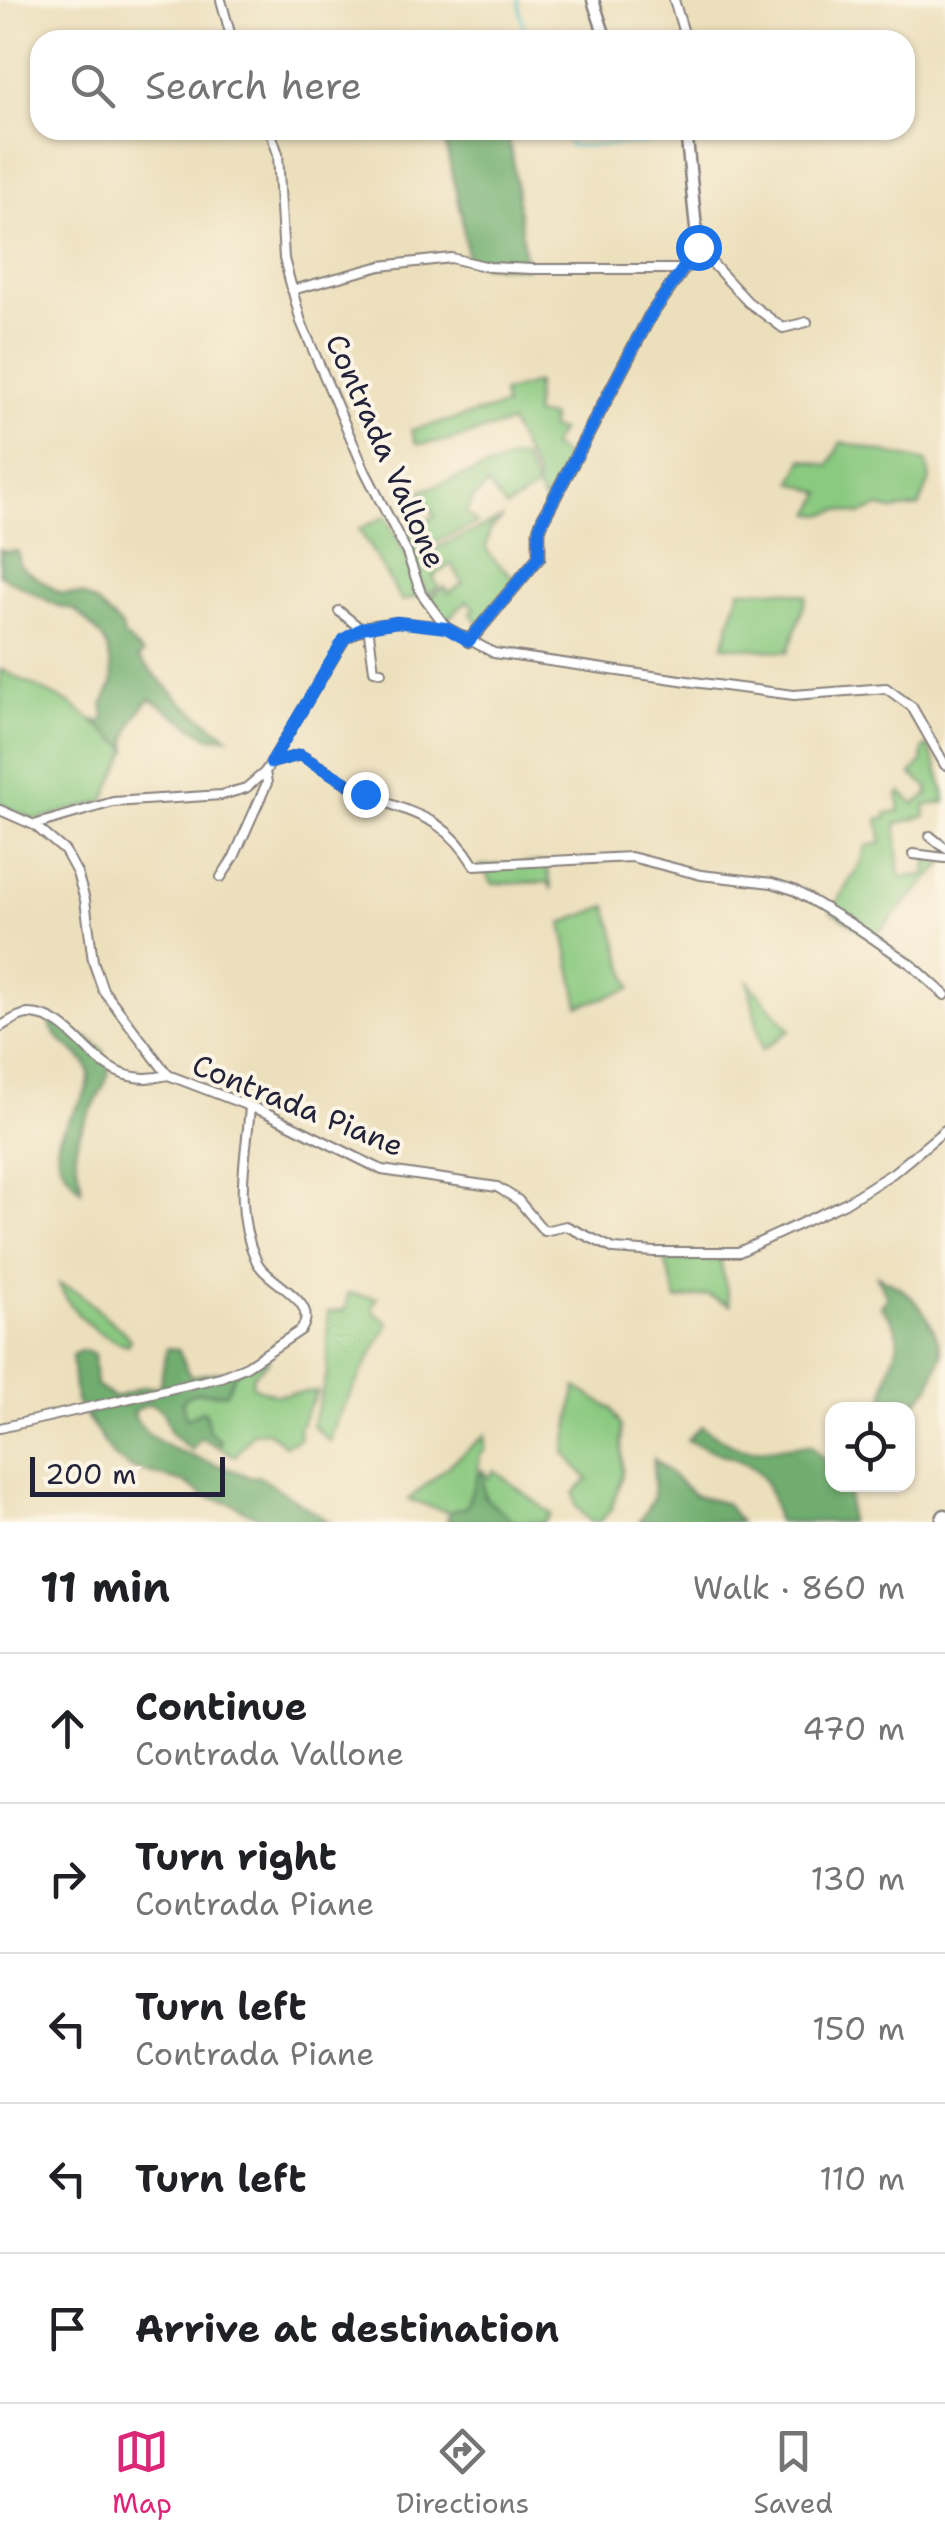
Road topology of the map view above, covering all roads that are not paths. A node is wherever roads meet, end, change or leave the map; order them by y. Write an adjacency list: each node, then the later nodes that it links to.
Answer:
1 (221, 0): 4 (street)
2 (593, 0): 5 (street)
3 (674, 0): 6 (street)
4 (229, 30)
5 (603, 30)
6 (683, 30)
7 (273, 140): 11 (street, Contrada Vallone)
8 (687, 140): 9 (street)
9 (698, 248): 10 (street); 12 (street)
10 (685, 269): 11 (street); 16 (street)
11 (292, 290): 15 (street, Contrada Vallone)
12 (807, 322)
13 (339, 611): 14 (street)
14 (365, 627): 15 (street); 17 (street); 18 (street)
15 (446, 628): 16 (street)
16 (469, 641): 19 (street)
17 (381, 672)
18 (271, 763): 20 (street); 28 (street)
19 (945, 765)
20 (266, 772): 22 (street); 27 (street)
21 (0, 810): 22 (street, Contrada Piane)
22 (34, 825): 30 (street, Contrada Piane)
23 (930, 836): 24 (street)
24 (945, 848)
25 (913, 854): 26 (street)
26 (945, 858)
27 (221, 877)
28 (945, 995)
29 (0, 1027): 30 (street)
30 (168, 1074): 31 (street, Contrada Piane)
31 (250, 1106): 32 (street, Contrada Piane); 33 (street)
32 (945, 1130)
33 (0, 1428)

